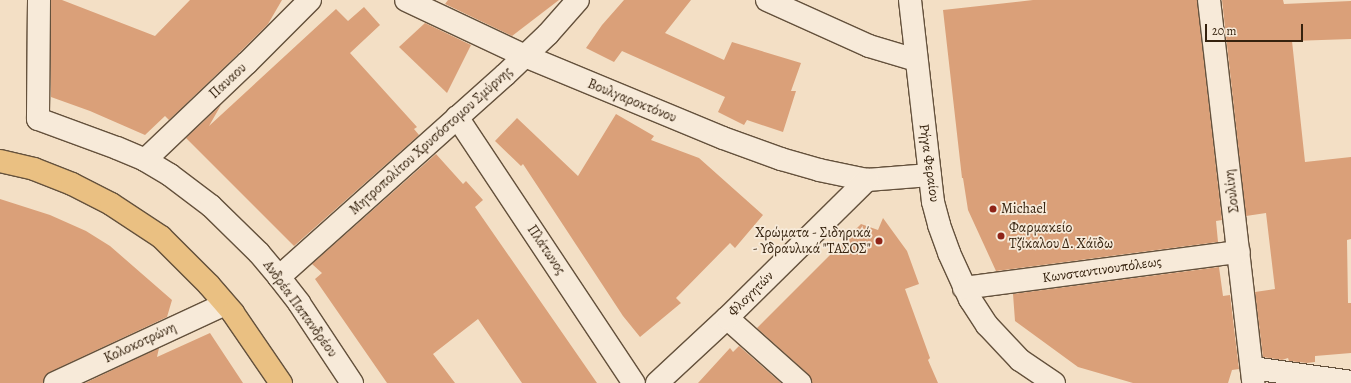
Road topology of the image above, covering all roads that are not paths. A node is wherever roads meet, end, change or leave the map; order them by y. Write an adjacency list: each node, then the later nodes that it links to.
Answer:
1 (39, 0): 11 (street, Ανδρέα Παπανδρέου)
2 (310, 0): 11 (street, Παυαου)
3 (406, 0): 8 (street, Βουλγαροκτόνου)
4 (578, 0): 8 (street, Μητροπολίτου Χρυσόστομου Σμύρνης)
5 (767, 0): 9 (street)
6 (910, 0): 9 (street, Ρήγα Φεραίου)
7 (1209, 0): 15 (street, Σουλίνη)
8 (525, 56): 10 (street, Μητροπολίτου Χρυσόστομου Σμύρνης); 14 (street, Βουλγαροκτόνου)
9 (916, 60): 13 (street, Ρήγα Φεραίου)
10 (457, 118): 16 (street, Μητροπολίτου Χρυσόστομου Σμύρνης); 26 (street, Πλάτωνος)
11 (144, 160): 16 (street, Ανδρέα Παπανδρέου)
12 (0, 161): 18 (main road)
13 (930, 175): 14 (street); 17 (street, Ρήγα Φεραίου)
14 (867, 180): 19 (street, Φλογητών)
15 (1239, 252): 17 (street, Κωνσταντινουπόλεως); 21 (street, Σουλίνη)
16 (279, 277): 25 (street, Ανδρέα Παπανδρέου)
17 (964, 288): 20 (street, Ρήγα Φεραίου)
18 (225, 304): 23 (street, Κολοκοτρώνη); 24 (main road)
19 (727, 318): 27 (street, Φλογητών); 28 (street)
20 (1024, 375): 29 (street, Ρήγα Φεραίου)
21 (1253, 376): 22 (street)
22 (1351, 382)
23 (55, 383)
24 (281, 383)
25 (352, 383)
26 (634, 383)
27 (657, 383)
28 (800, 383)
29 (1054, 383)

